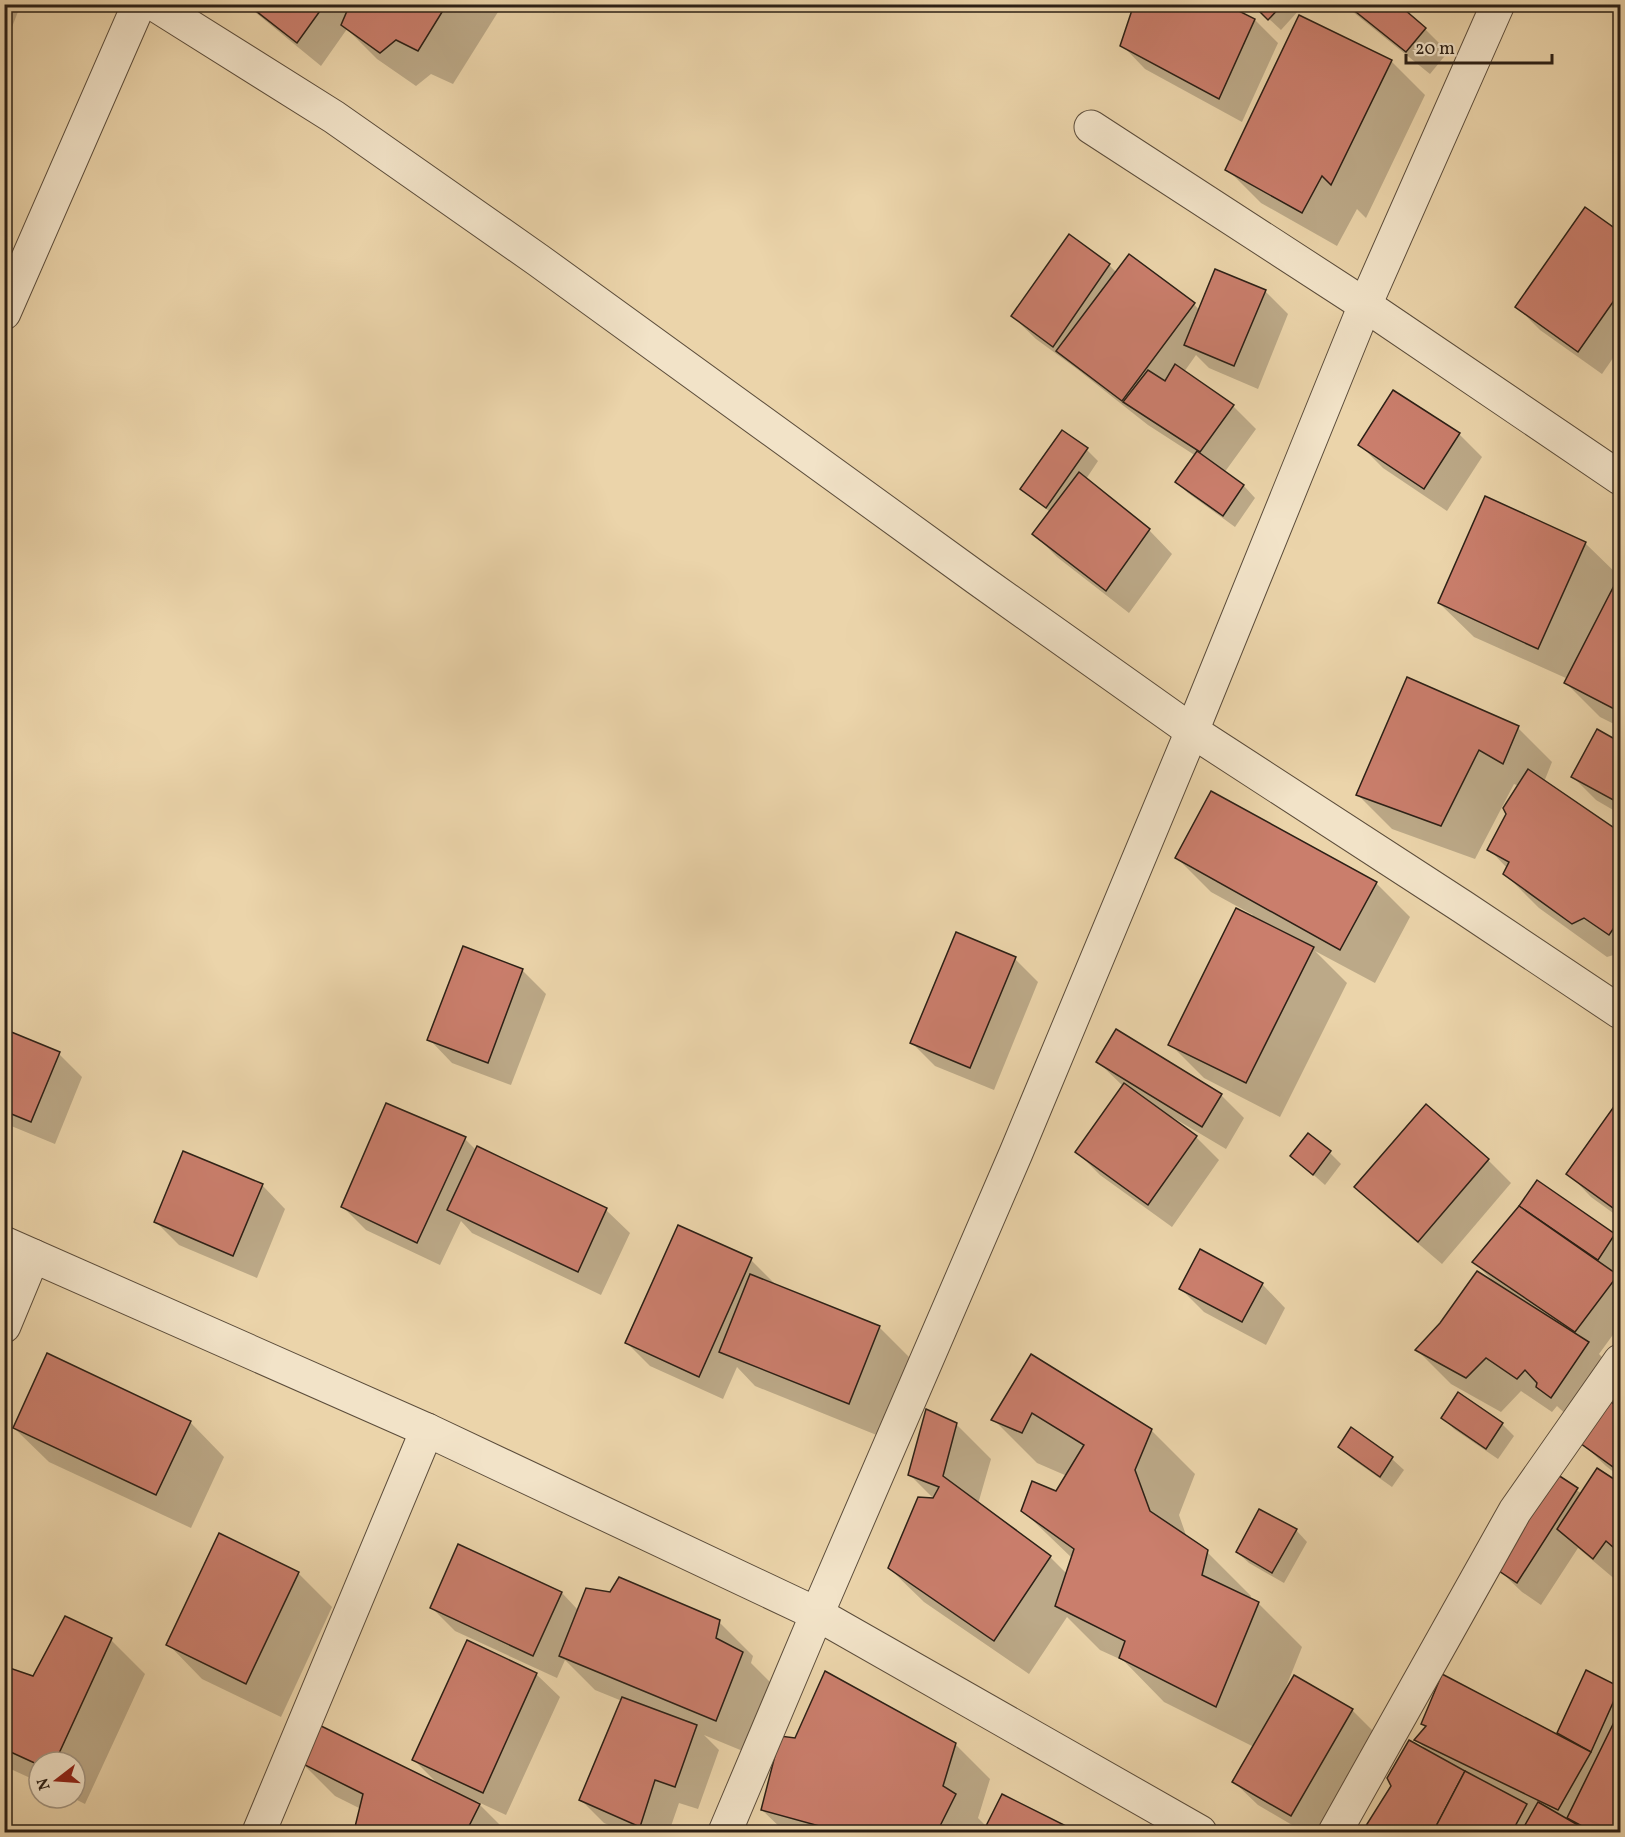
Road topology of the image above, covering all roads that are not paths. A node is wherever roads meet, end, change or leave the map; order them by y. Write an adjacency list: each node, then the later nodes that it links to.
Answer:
1 (139, 4): 6 (street)
2 (154, 4): 8 (street)
3 (1498, 4): 5 (street)
4 (1091, 127): 5 (street)
5 (1365, 305): 7 (street); 8 (street)
6 (4, 313)
7 (1620, 478)
8 (1192, 732): 9 (street); 14 (street)
9 (1620, 1012)
10 (19, 1250): 11 (street); 13 (street)
11 (4, 1326)
12 (1620, 1361): 18 (street)
13 (427, 1430): 14 (street); 15 (street)
14 (817, 1614): 16 (street); 17 (street)
15 (259, 1833)
16 (725, 1833)
17 (1200, 1833)
18 (1335, 1833)

